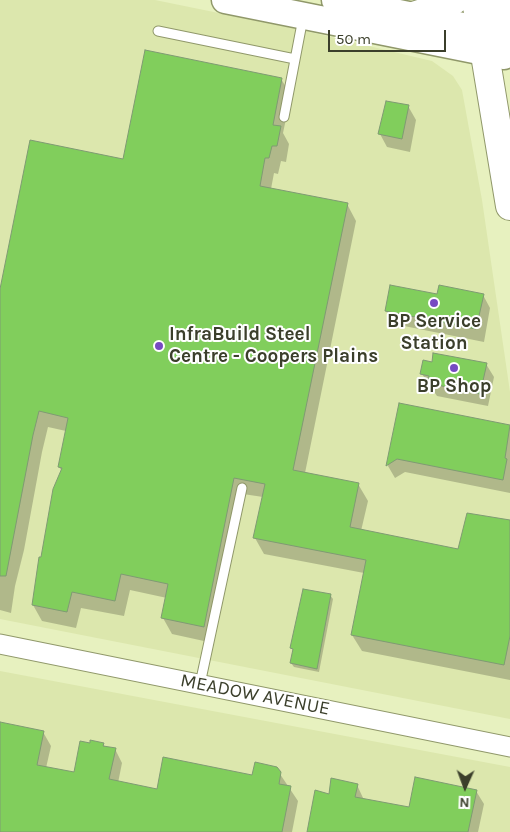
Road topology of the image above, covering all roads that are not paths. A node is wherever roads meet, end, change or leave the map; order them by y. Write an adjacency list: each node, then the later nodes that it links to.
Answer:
1 (225, 0): 6 (main road)
2 (334, 0): 7 (main road)
3 (454, 0): 7 (highway)
4 (476, 0): 9 (highway)
5 (502, 0): 9 (highway)
6 (304, 16): 9 (main road); 10 (lane)
7 (413, 16): 9 (main road)
8 (158, 31): 10 (lane)
9 (500, 44): 12 (highway)
10 (296, 59): 11 (lane)
11 (284, 117)
12 (510, 206)
13 (242, 488): 15 (lane)
14 (0, 644): 15 (street, MEADOW AVENUE)
15 (200, 684): 16 (street, MEADOW AVENUE)
16 (510, 747)

